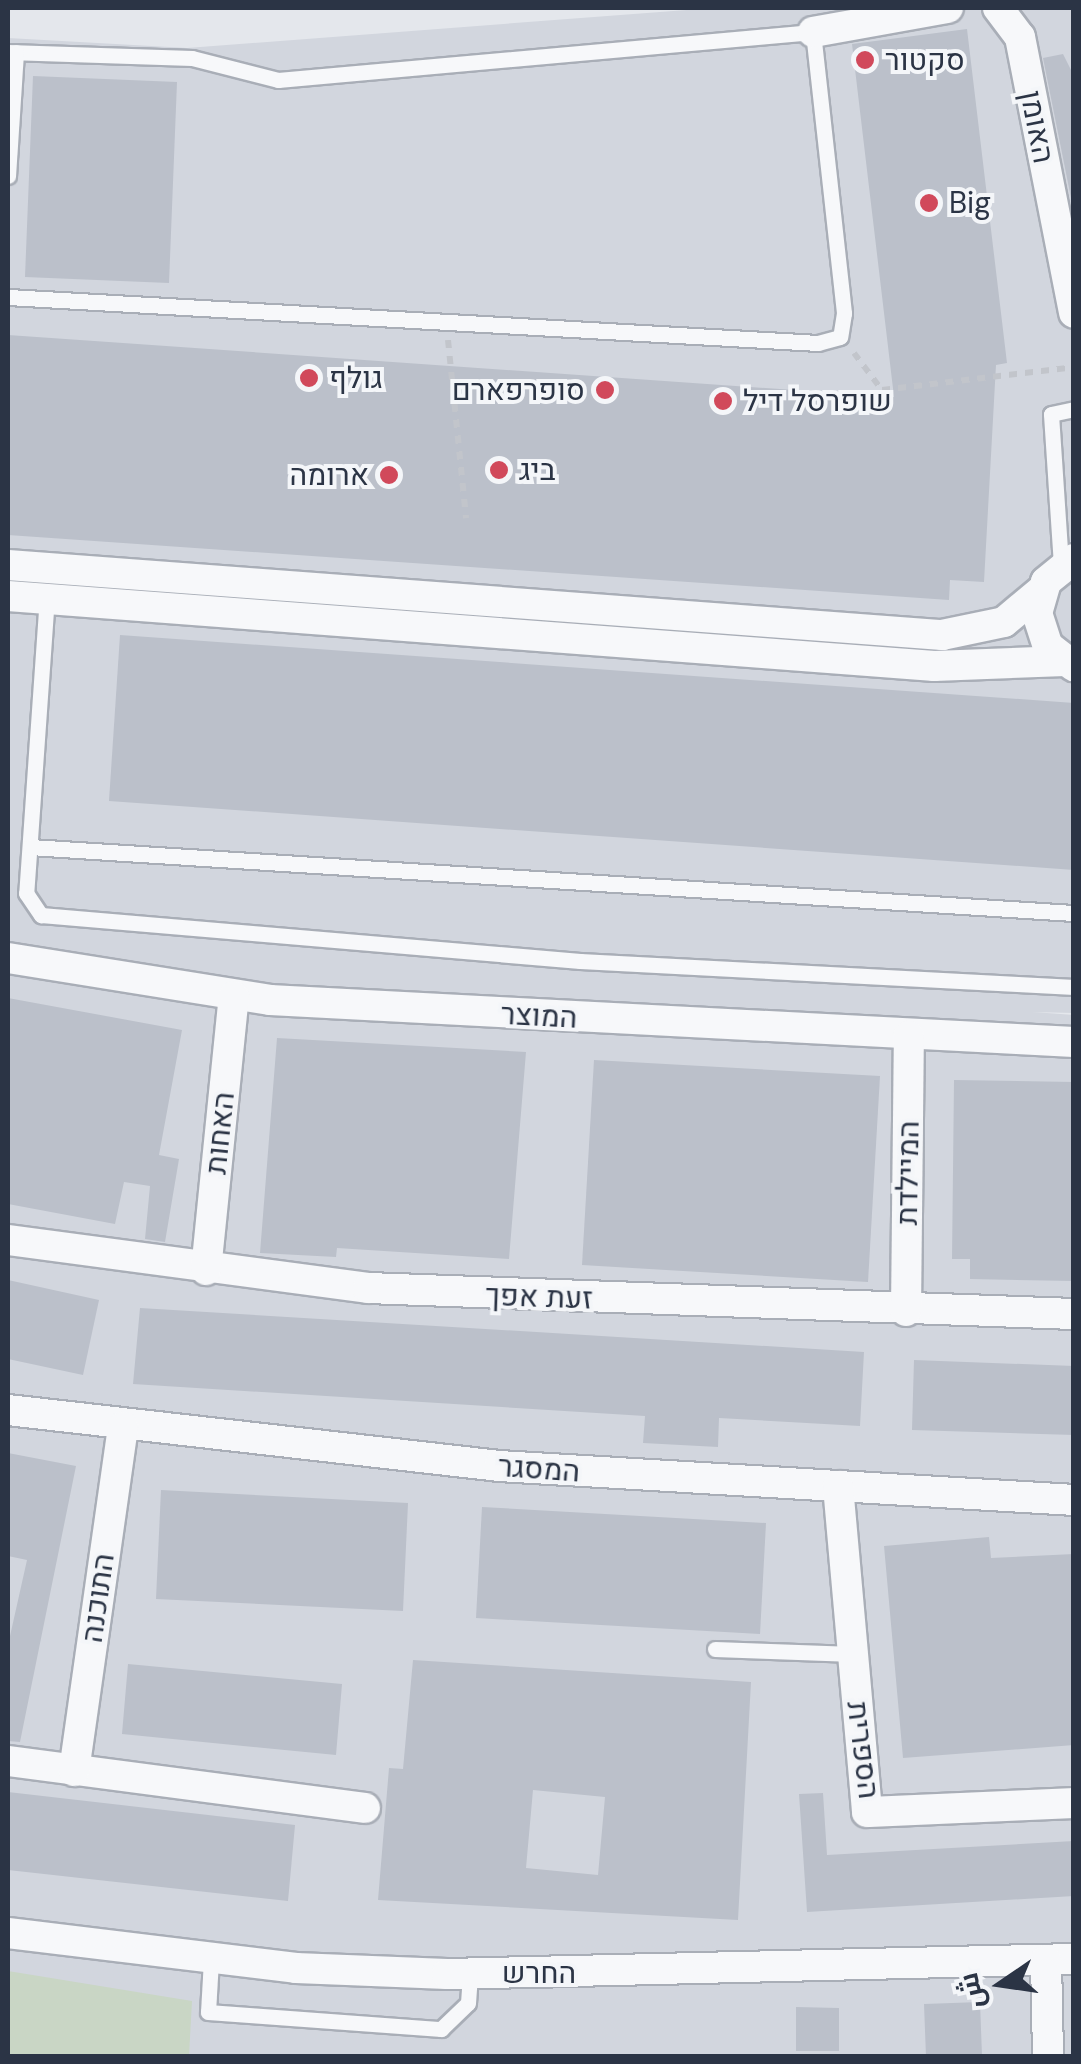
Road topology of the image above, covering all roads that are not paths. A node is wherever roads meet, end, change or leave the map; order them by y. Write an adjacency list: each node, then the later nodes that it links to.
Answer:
1 (948, 8): 3 (street)
2 (998, 8): 7 (street, האומן)
3 (813, 32): 4 (lane); 6 (lane)
4 (12, 52): 5 (lane)
5 (8, 176)
6 (8, 297)
7 (1074, 313)
8 (1074, 409): 9 (lane)
9 (1067, 562): 12 (street)
10 (8, 565): 11 (street)
11 (52, 568): 12 (street); 14 (lane)
12 (1042, 591): 15 (street)
13 (8, 596): 14 (street)
14 (46, 599): 15 (street); 16 (lane)
15 (1069, 664)
16 (30, 847): 17 (lane); 19 (lane)
17 (1074, 912)
18 (8, 958): 20 (street, המוצר)
19 (1074, 987)
20 (234, 996): 21 (street, המוצר); 24 (street, האחות)
21 (909, 1036): 22 (street, המוצר); 25 (street, המיילדת)
22 (1074, 1042)
23 (8, 1240): 24 (street, זעת אפך)
24 (206, 1270): 25 (street, זעת אפך)
25 (906, 1311): 26 (street, זעת אפך)
26 (1074, 1314)
27 (8, 1410): 28 (street, המסגר)
28 (123, 1426): 29 (street, המסגר); 34 (street, התוכנה)
29 (838, 1486): 30 (street, המסגר); 32 (street, הספרית)
30 (1074, 1500)
31 (715, 1650): 32 (lane)
32 (853, 1654): 35 (street, הספרית)
33 (8, 1761): 34 (street)
34 (74, 1770): 36 (street)
35 (1074, 1802)
36 (364, 1808)
37 (8, 1933): 38 (street, החרש)
38 (210, 1960): 40 (street, החרש); 40 (lane)
39 (1060, 1960): 40 (street, החרש); 41 (street)
40 (470, 1973)
41 (1048, 2056)

